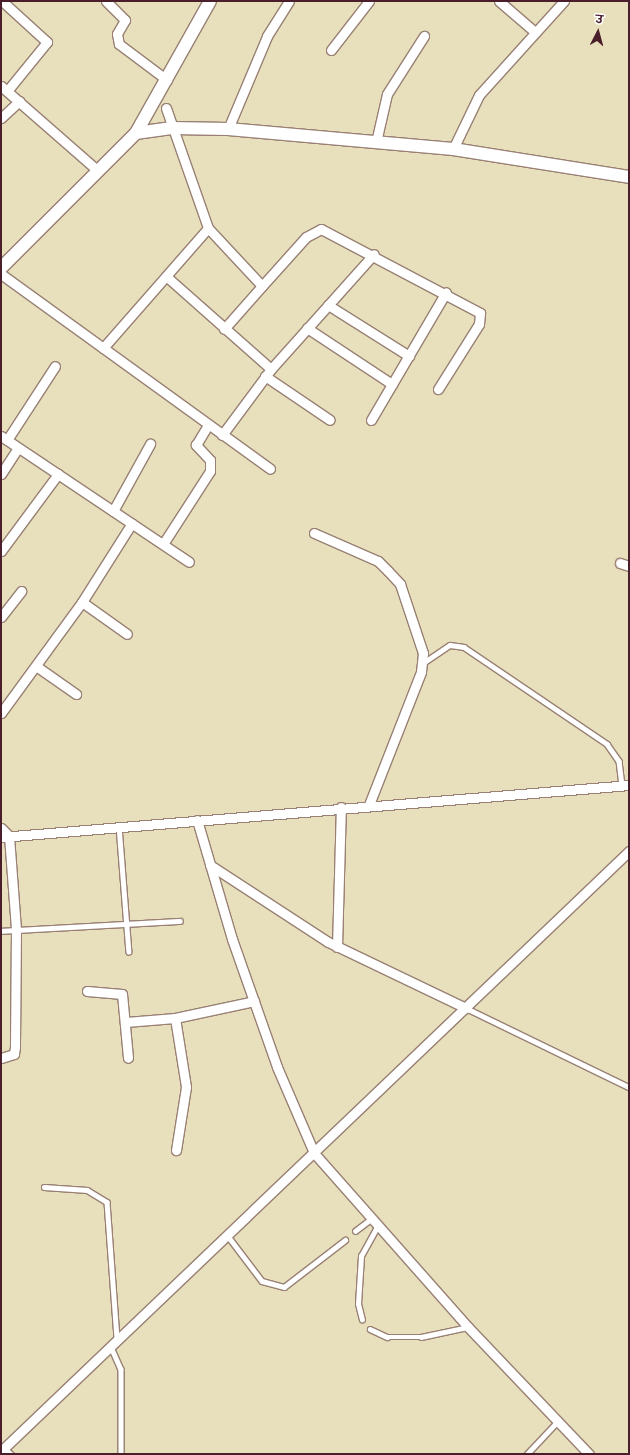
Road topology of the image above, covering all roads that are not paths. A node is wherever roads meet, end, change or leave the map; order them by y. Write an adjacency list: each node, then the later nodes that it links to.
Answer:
1 (2, 1): 12 (street)
2 (106, 1): 11 (street)
3 (210, 1): 11 (street)
4 (289, 1): 17 (street)
5 (369, 1): 10 (street)
6 (499, 1): 8 (street)
7 (564, 1): 8 (street)
8 (535, 32): 20 (street)
9 (424, 36): 19 (street)
10 (331, 50)
11 (167, 80): 18 (street)
12 (4, 88): 13 (street)
13 (19, 101): 15 (street); 21 (street)
14 (166, 108): 16 (street)
15 (1, 118)
16 (172, 128): 17 (street); 18 (street); 23 (street)
17 (228, 129): 19 (street)
18 (136, 133): 21 (street)
19 (376, 142): 20 (street)
20 (453, 149): 22 (street)
21 (98, 171): 25 (street)
22 (629, 177)
23 (208, 228): 27 (street); 28 (street)
24 (374, 254): 28 (street); 29 (street); 30 (street)
25 (1, 268)
26 (1, 274): 33 (street)
27 (167, 278): 32 (street); 33 (street)
28 (262, 286): 32 (street)
29 (446, 292): 34 (street); 38 (street)
30 (328, 305): 31 (street); 34 (street)
31 (307, 328): 36 (street); 37 (street)
32 (224, 329): 36 (street)
33 (103, 348): 41 (street)
34 (408, 356): 37 (street)
35 (55, 366): 43 (street)
36 (268, 372): 39 (street); 42 (street)
37 (392, 384): 40 (street)
38 (438, 389)
39 (330, 420)
40 (371, 420)
41 (208, 425): 42 (street); 52 (street)
42 (222, 435): 46 (street)
43 (4, 438): 45 (street)
44 (150, 444): 49 (street)
45 (18, 448): 47 (street); 48 (street)
46 (270, 469)
47 (1, 474)
48 (58, 474): 49 (street); 53 (street)
49 (113, 511): 50 (street)
50 (132, 523): 52 (street); 58 (street)
51 (314, 533): 61 (street)
52 (163, 544): 54 (street)
53 (1, 551)
54 (189, 562)
55 (620, 564): 56 (street)
56 (629, 566)
57 (21, 591): 59 (street)
58 (82, 602): 60 (street); 62 (street)
59 (1, 617)
60 (127, 634)
61 (423, 663): 65 (lane); 66 (street)
62 (36, 666): 63 (street); 64 (street)
63 (76, 694)
64 (1, 713)
65 (626, 785): 66 (street)
66 (369, 805): 67 (street)
67 (341, 807): 68 (street); 78 (street)
68 (197, 820): 69 (street); 73 (street)
69 (119, 826): 71 (street); 75 (lane)
70 (1, 828): 71 (street)
71 (5, 836): 76 (street)
72 (629, 851): 82 (street)
73 (210, 865): 78 (street); 81 (street)
74 (180, 921): 75 (lane)
75 (127, 922): 76 (lane); 79 (lane)
76 (16, 930): 77 (lane); 85 (street)
77 (1, 931)
78 (337, 947): 82 (street)
79 (129, 952)
80 (88, 991): 84 (street)
81 (254, 1001): 83 (street); 89 (street)
82 (466, 1008): 87 (lane); 89 (street)
83 (175, 1018): 84 (street); 88 (street)
84 (126, 1022): 86 (street)
85 (1, 1058)
86 (128, 1058)
87 (629, 1087)
88 (176, 1150)
89 (314, 1153): 91 (street); 93 (street)
90 (44, 1187): 98 (lane)
91 (375, 1222): 92 (lane); 95 (lane); 96 (street)
92 (355, 1231)
93 (228, 1236): 94 (lane); 98 (street)
94 (345, 1240)
95 (362, 1320)
96 (468, 1327): 97 (lane); 99 (street)
97 (370, 1329)
98 (114, 1344): 100 (street); 101 (lane)
99 (558, 1421): 102 (lane); 103 (street)
100 (5, 1451)
101 (121, 1454)
102 (527, 1454)
103 (589, 1454)

